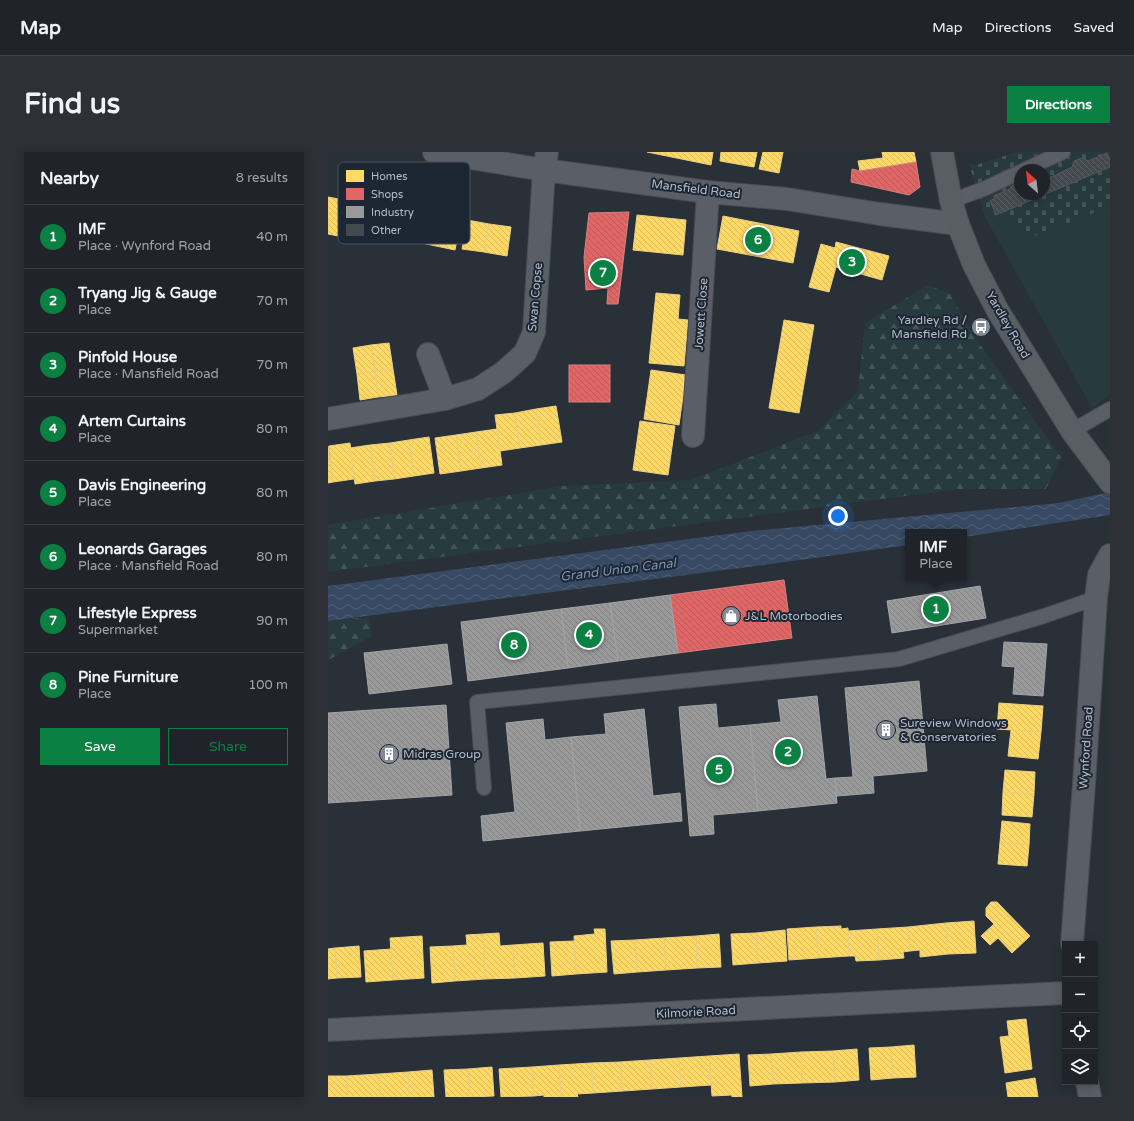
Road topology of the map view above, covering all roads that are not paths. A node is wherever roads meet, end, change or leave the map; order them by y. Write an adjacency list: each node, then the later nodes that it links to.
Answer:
1 (434, 152): 4 (street, Mansfield Road)
2 (942, 152): 8 (main road, Yardley Road)
3 (1063, 152): 5 (lane)
4 (546, 161): 7 (street, Mansfield Road); 11 (street, Swan Copse)
5 (1037, 164)
6 (1014, 175): 8 (lane)
7 (708, 192): 9 (street, Mansfield Road); 15 (street, Jowett Close)
8 (951, 201): 9 (main road, Yardley Road)
9 (958, 224): 14 (main road, Yardley Road)
10 (428, 354): 11 (street)
11 (445, 399): 13 (street, Swan Copse)
12 (1110, 409): 14 (lane)
13 (328, 419)
14 (1072, 431): 16 (main road, Yardley Road)
15 (693, 436)
16 (1110, 482)
17 (1110, 555): 18 (street, Wynford Road)
18 (1096, 598): 19 (lane); 20 (street, Wynford Road)
19 (484, 788)
20 (1072, 941)
21 (1062, 993): 22 (street, Kilmorie Road)
22 (328, 1030)
23 (1088, 1085): 24 (street)
24 (1090, 1097)

